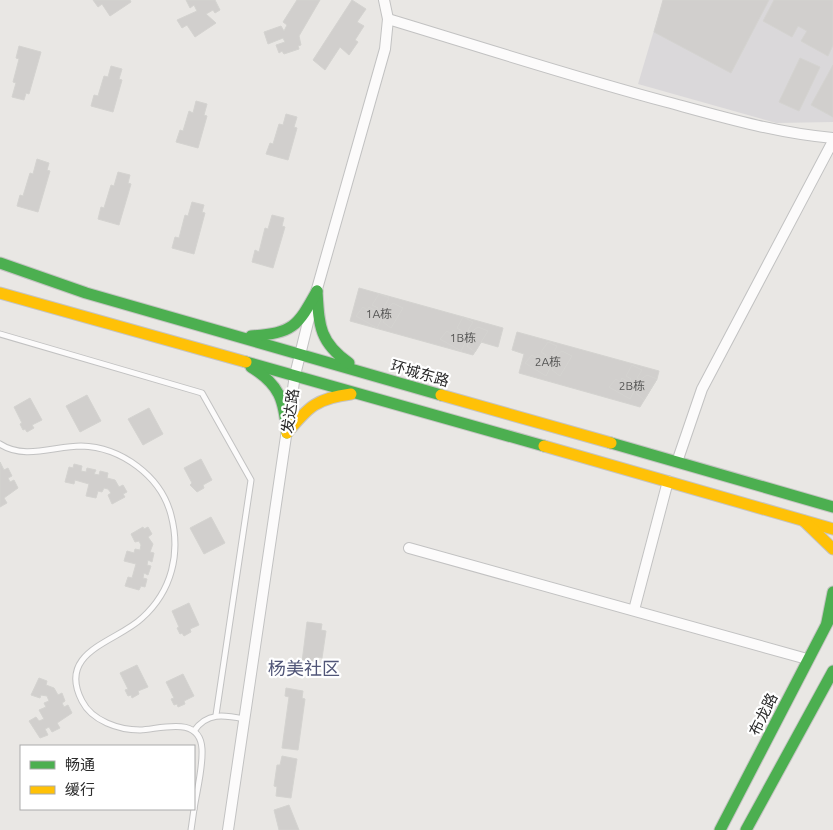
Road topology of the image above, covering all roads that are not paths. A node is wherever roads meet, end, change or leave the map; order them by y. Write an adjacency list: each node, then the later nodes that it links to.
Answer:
1 (384, 0): 2 (street, 发达路)
2 (388, 19): 3 (street); 5 (street, 发达路)
3 (833, 140): 16 (street)
4 (0, 263): 8 (main road, 环城东路)
5 (317, 291): 8 (main road); 9 (street, 发达路); 11 (main road)
6 (0, 293): 10 (main road)
7 (0, 334): 29 (lane)
8 (240, 337): 9 (main road, 环城东路)
9 (299, 354): 11 (main road, 环城东路); 12 (street, 发达路)
10 (236, 358): 12 (main road); 14 (main road)
11 (364, 373): 16 (main road, 环城东路)
12 (295, 375): 13 (main road); 14 (street, 发达路)
13 (360, 393): 14 (main road); 17 (main road)
14 (286, 434): 30 (street, 发达路)
15 (0, 444): 31 (lane)
16 (677, 462): 18 (main road, 环城东路)
17 (668, 481): 19 (main road); 24 (street)
18 (831, 506)
19 (802, 520): 20 (main road); 22 (main road)
20 (833, 528)
21 (408, 548): 24 (street)
22 (833, 549)
23 (833, 592): 26 (main road)
24 (634, 610): 27 (street)
25 (833, 612): 26 (main road, 布龙路)
26 (827, 622): 27 (main road, 布龙路)
27 (807, 659): 36 (main road, 布龙路)
28 (833, 670): 37 (main road)
29 (216, 715): 30 (lane); 31 (lane)
30 (245, 719): 35 (street, 发达路)
31 (194, 731): 32 (lane)
32 (195, 801)
33 (194, 810): 34 (lane)
34 (190, 830)
35 (228, 830)
36 (720, 830)
37 (746, 830)

